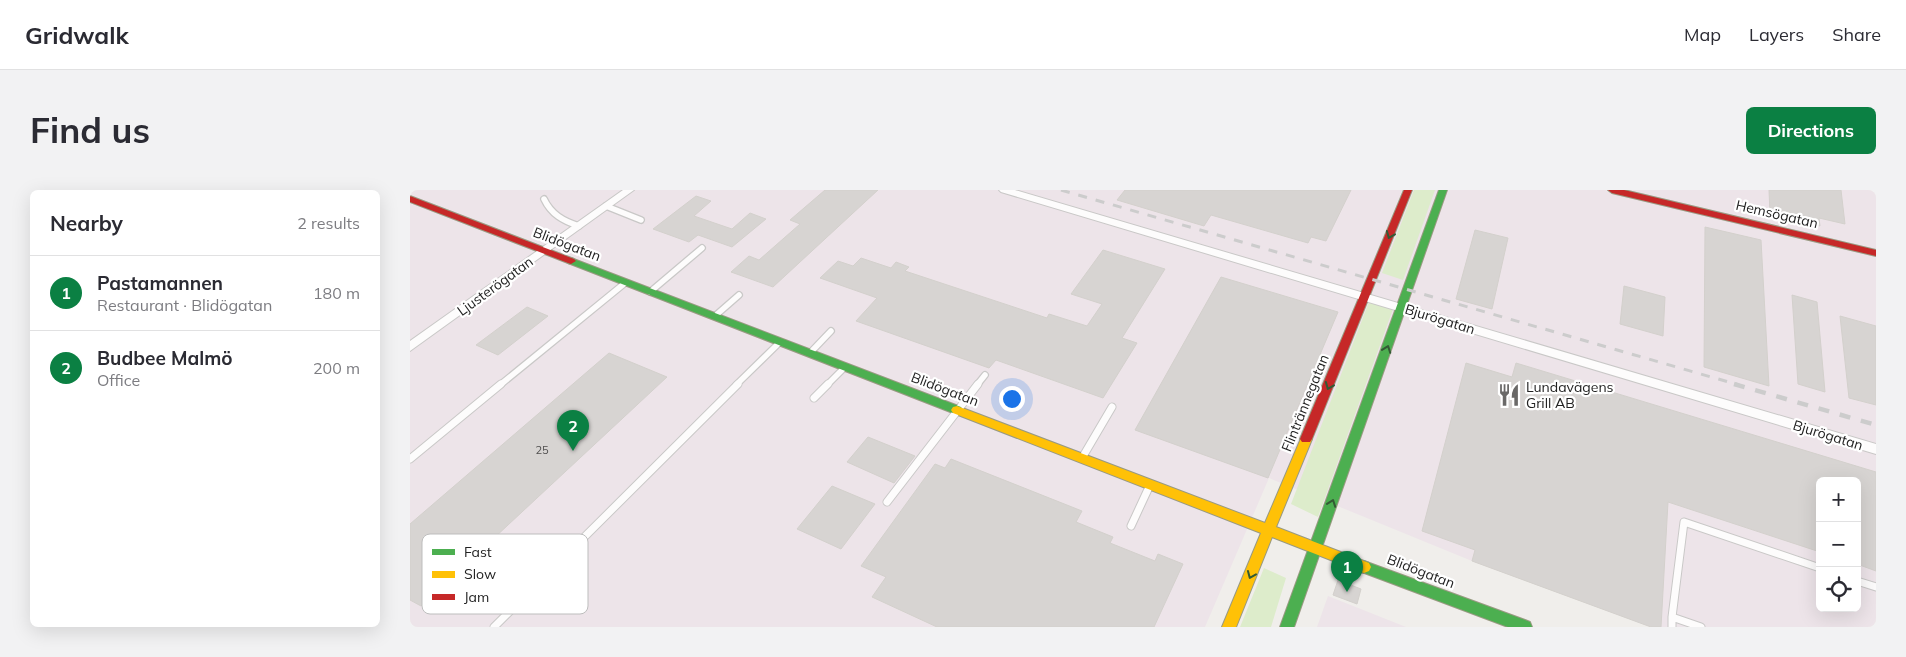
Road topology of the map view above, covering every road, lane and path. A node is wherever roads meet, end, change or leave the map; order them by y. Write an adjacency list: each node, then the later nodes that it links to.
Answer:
1 (629, 190): 8 (street, Ljusterögatan)
2 (1004, 190): 17 (street, Bjurögatan)
3 (1408, 190): 17 (street, Flintrännegatan, one-way to 17)
4 (1443, 190): 18 (street)
5 (1612, 190): 13 (street, Hemsögatan)
6 (410, 199): 12 (street, Blidögatan)
7 (544, 199): 10 (lane)
8 (606, 206): 9 (lane); 10 (street, Ljusterögatan)
9 (641, 220)
10 (579, 226): 12 (street, Ljusterögatan)
11 (702, 248): 15 (lane)
12 (544, 251): 14 (street, Blidögatan); 22 (street, Ljusterögatan)
13 (1876, 253)
14 (625, 282): 15 (street, Blidögatan); 31 (lane)
15 (650, 292): 19 (street, Blidögatan)
16 (739, 294): 19 (lane)
17 (1366, 296): 18 (street, Bjurögatan); 35 (street, Flintrännegatan, one-way to 35)
18 (1402, 307): 29 (street, Bjurögatan); 37 (street, one-way to 18)
19 (715, 316): 21 (street, Blidögatan)
20 (831, 330): 23 (lane)
21 (780, 342): 23 (street, Blidögatan); 36 (lane)
22 (410, 347)
23 (810, 353): 24 (street, Blidögatan)
24 (845, 367): 26 (lane); 28 (street, Blidögatan)
25 (985, 375): 28 (lane)
26 (814, 398)
27 (1112, 407): 30 (lane)
28 (958, 410): 30 (street, Blidögatan); 33 (lane)
29 (1876, 449)
30 (1082, 458): 32 (street, Blidögatan)
31 (410, 459)
32 (1150, 484): 34 (lane); 35 (street, Blidögatan)
33 (887, 502)
34 (1131, 526)
35 (1269, 530): 37 (street, Blidögatan); 44 (street, Flintrännegatan, one-way to 44)
36 (587, 534)
37 (1314, 548): 45 (street); 46 (street, Blidögatan)
38 (1817, 567): 42 (lane)
39 (1861, 582): 40 (lane)
40 (1876, 587)
41 (507, 614): 43 (lane)
42 (1672, 617): 47 (lane); 48 (lane)
43 (494, 627)
44 (1229, 627)
45 (1287, 627)
46 (1525, 627)
47 (1672, 627)
48 (1701, 627)

